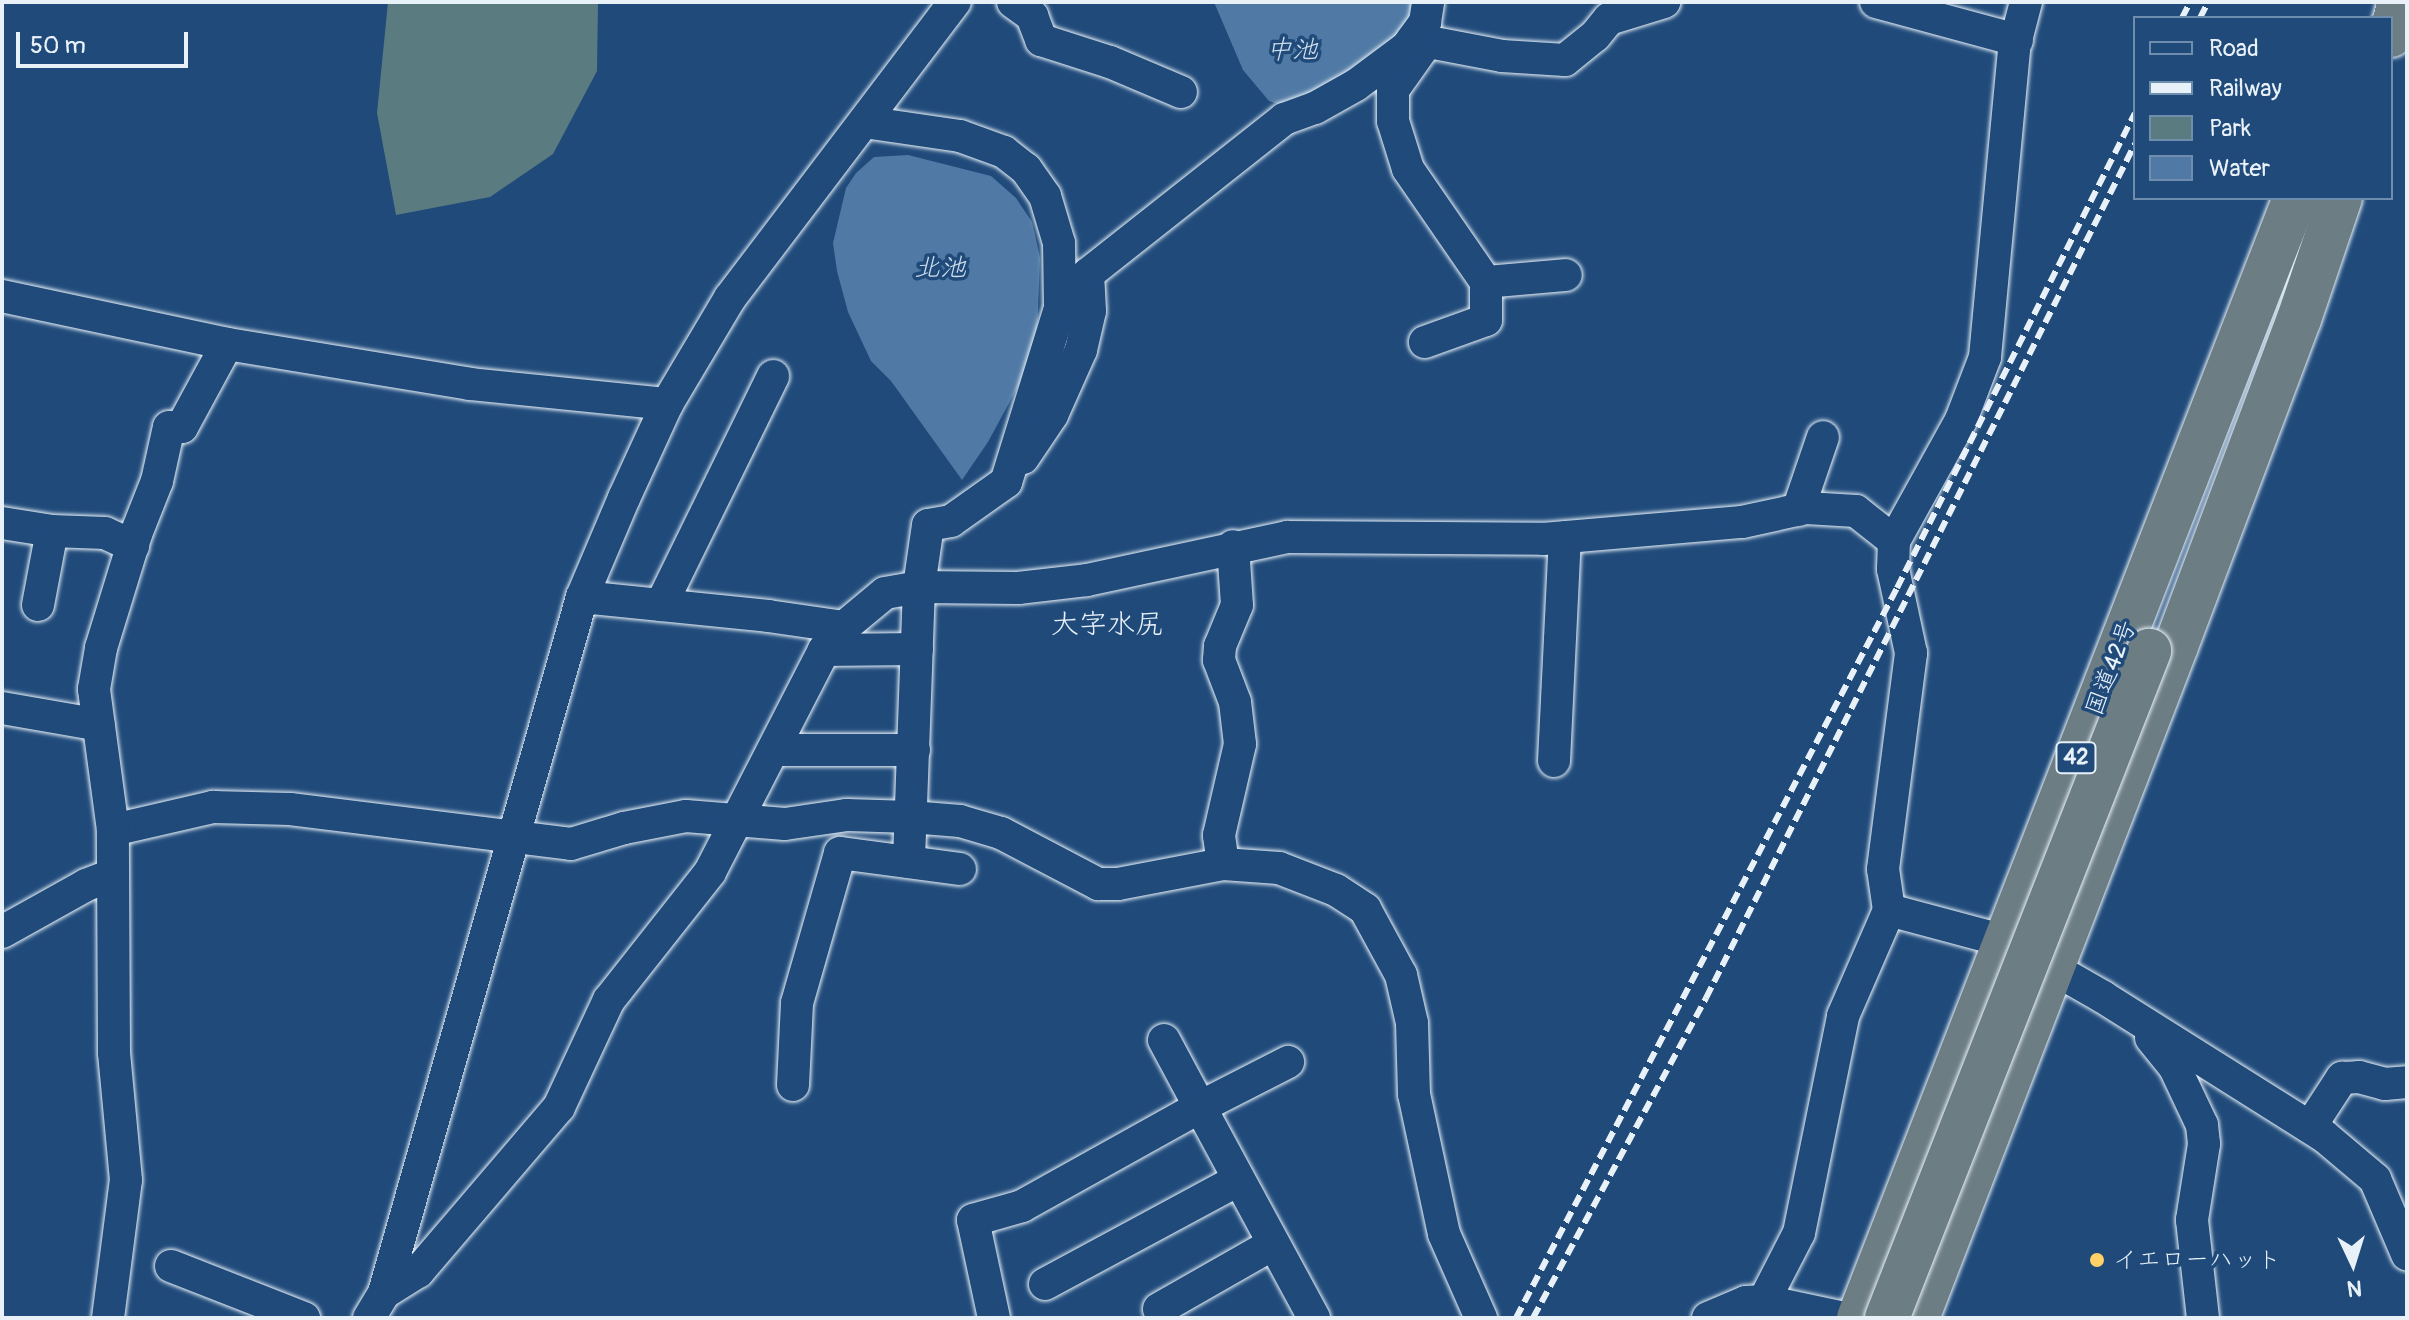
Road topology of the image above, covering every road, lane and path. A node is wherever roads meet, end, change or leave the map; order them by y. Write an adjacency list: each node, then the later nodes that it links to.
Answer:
1 (955, 2): 12 (street)
2 (1013, 2): 11 (street)
3 (1428, 2): 10 (street)
4 (1664, 2): 10 (street)
5 (1876, 2): 9 (street)
6 (2026, 2): 9 (street)
7 (2400, 2): 8 (highway)
8 (2393, 28)
9 (2017, 40): 29 (street)
10 (1420, 41): 17 (street); 24 (street)
11 (1181, 92)
12 (864, 122): 22 (street); 24 (street)
13 (2294, 200): 53 (highway, 国道42号 / 42)
14 (2318, 200): 77 (highway, bridge)
15 (2339, 200): 54 (highway, 42)
16 (1566, 275): 17 (street)
17 (1486, 282): 19 (street)
18 (2, 296): 20 (street)
19 (1425, 342)
20 (227, 344): 22 (street); 30 (street)
21 (773, 376): 35 (street)
22 (667, 404): 33 (street)
23 (1823, 437): 25 (street)
24 (1006, 482): 32 (street)
25 (1798, 510): 28 (street); 29 (street)
26 (2, 523): 27 (street)
27 (52, 531): 30 (street); 34 (street)
28 (1565, 537): 31 (street); 42 (street)
29 (1894, 541): 51 (street)
30 (133, 546): 39 (street)
31 (1233, 546): 32 (street); 48 (street)
32 (919, 587): 36 (street); 37 (street)
33 (582, 597): 35 (street); 46 (street)
34 (38, 605)
35 (661, 605): 36 (street)
36 (834, 639): 37 (street); 40 (street)
37 (917, 649): 41 (street)
38 (2, 708): 39 (street)
39 (99, 725): 45 (street)
40 (775, 750): 41 (street); 44 (street)
41 (914, 750): 43 (street)
42 (1554, 761)
43 (911, 817): 44 (street); 47 (street); 48 (street)
44 (740, 820): 46 (street); 67 (street)
45 (113, 830): 46 (street); 50 (street)
46 (512, 837): 67 (street)
47 (909, 862): 49 (street); 59 (street)
48 (1223, 864): 74 (street)
49 (960, 869)
50 (112, 875): 52 (street); 70 (street)
51 (1889, 910): 53 (street); 69 (street)
52 (2, 932)
53 (2005, 941): 54 (street); 76 (highway, 国道42号 / 42)
54 (2051, 967): 55 (street); 78 (highway, 42)
55 (2135, 1019): 61 (street); 79 (street)
56 (1164, 1040): 60 (street)
57 (1288, 1062): 60 (street)
58 (2407, 1082): 61 (street)
59 (793, 1085)
60 (1200, 1107): 62 (street); 72 (street)
61 (2310, 1127): 64 (street)
62 (1238, 1180): 63 (street); 66 (street)
63 (1273, 1244): 68 (street); 73 (street)
64 (2407, 1254)
65 (171, 1266): 71 (street)
66 (1045, 1284)
67 (376, 1305)
68 (1159, 1309)
69 (1734, 1311): 75 (street)
70 (108, 1318)
71 (304, 1318)
72 (994, 1318)
73 (1314, 1318)
74 (1481, 1318)
75 (1845, 1318)
76 (1859, 1318)
77 (1887, 1318)
78 (1917, 1318)
79 (2203, 1318)

